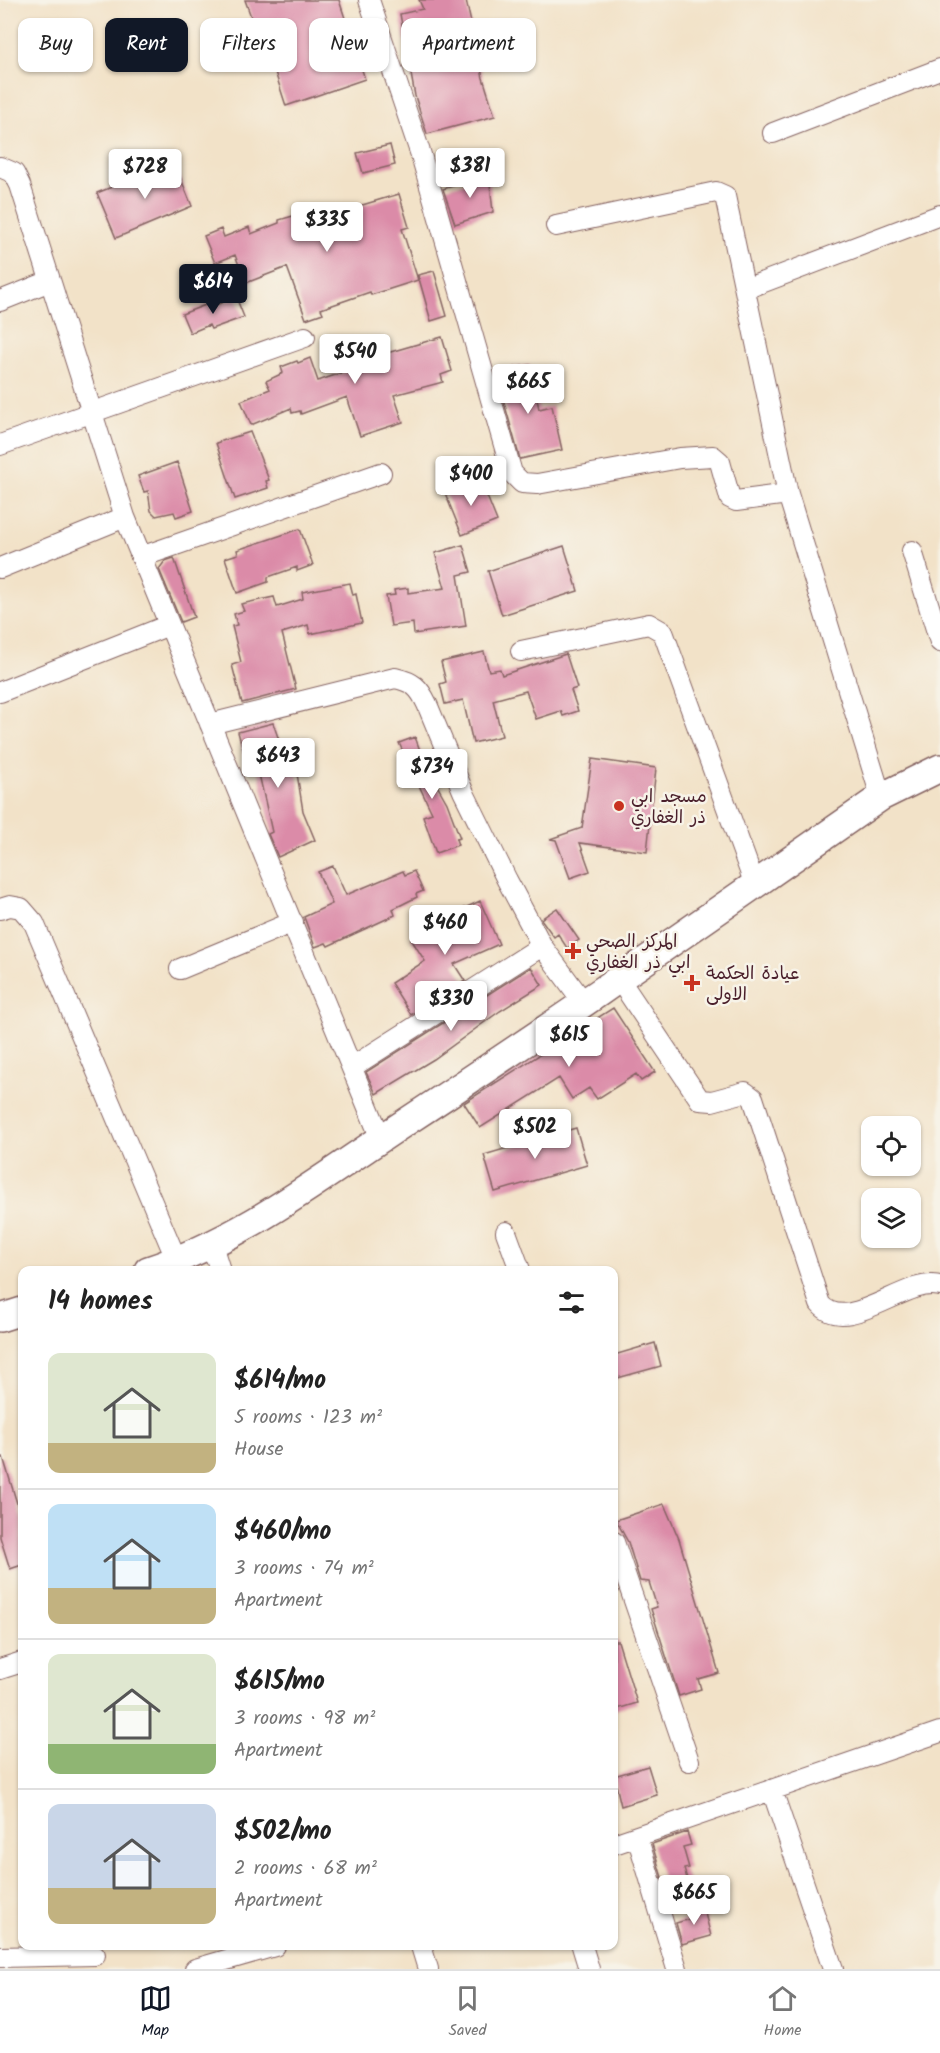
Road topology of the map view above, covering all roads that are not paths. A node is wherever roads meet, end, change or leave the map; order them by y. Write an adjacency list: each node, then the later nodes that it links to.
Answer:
1 (369, 0): 14 (street)
2 (940, 69): 3 (street)
3 (773, 133)
4 (0, 167): 7 (street)
5 (940, 215): 8 (street)
6 (556, 226): 8 (street)
7 (50, 281): 9 (street); 11 (street)
8 (745, 289): 14 (street)
9 (0, 301)
10 (305, 337): 11 (street)
11 (91, 413): 12 (street); 15 (street)
12 (0, 445)
13 (381, 473): 17 (street)
14 (788, 494): 25 (street)
15 (125, 517): 17 (street); 18 (street)
16 (912, 551): 20 (street)
17 (141, 557): 19 (street)
18 (0, 568)
19 (169, 625): 22 (street); 23 (street)
20 (940, 642)
21 (521, 651): 26 (street)
22 (0, 692)
23 (210, 723): 28 (street); 29 (street)
24 (940, 768): 25 (street)
25 (881, 797): 26 (street)
26 (755, 885): 31 (street)
27 (0, 909): 37 (street)
28 (293, 922): 30 (street); 33 (street)
29 (542, 946): 32 (street); 33 (street)
30 (180, 969)
31 (619, 979): 32 (street); 41 (street)
32 (584, 1003): 34 (street)
33 (352, 1067): 34 (street)
34 (381, 1139): 36 (street)
35 (506, 1232): 40 (street)
36 (212, 1245): 37 (street); 39 (street)
37 (177, 1261): 38 (street)
38 (161, 1266)
39 (219, 1266)
40 (519, 1266)
41 (940, 1286)
42 (18, 1312): 43 (street)
43 (0, 1318)
44 (618, 1554): 48 (street)
45 (18, 1663): 46 (street)
46 (0, 1669)
47 (940, 1732): 49 (street)
48 (689, 1761)
49 (772, 1790): 50 (street); 61 (street)
50 (637, 1836): 51 (street); 60 (street)
51 (618, 1843)
52 (261, 1950): 57 (street)
53 (422, 1950): 58 (street)
54 (583, 1950): 59 (street)
55 (95, 1955): 56 (street)
56 (0, 1957)
57 (195, 1969)
58 (428, 1969)
59 (589, 1969)
60 (677, 1969)
61 (833, 1969)

